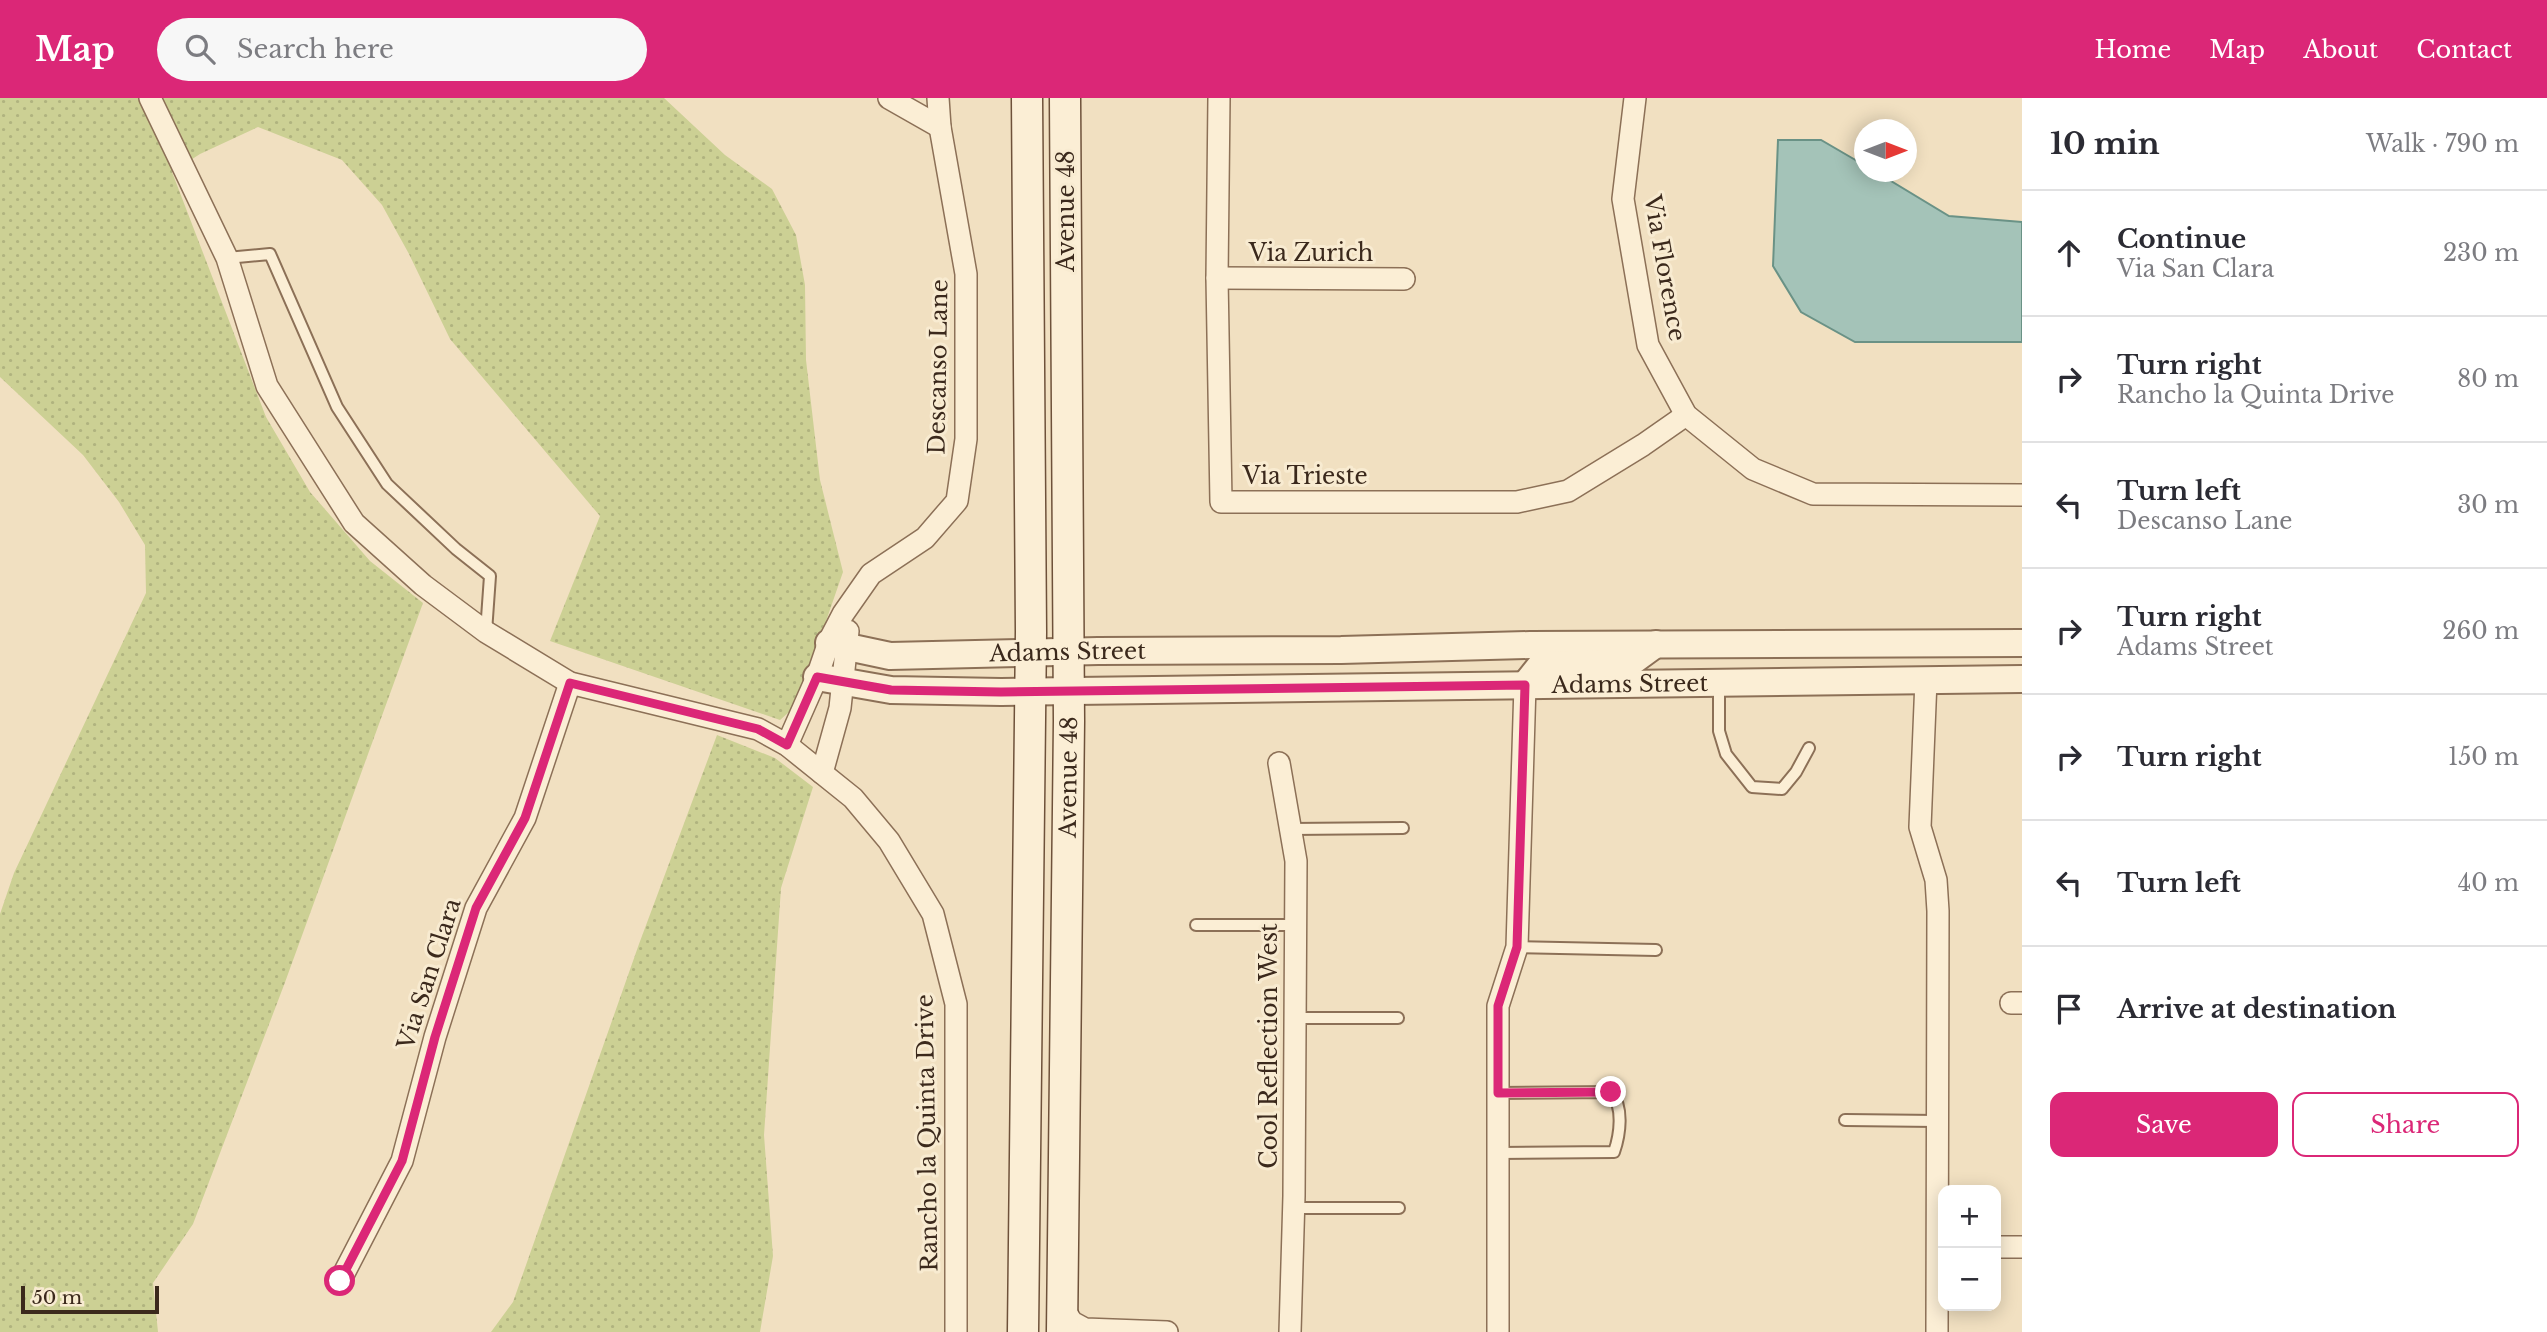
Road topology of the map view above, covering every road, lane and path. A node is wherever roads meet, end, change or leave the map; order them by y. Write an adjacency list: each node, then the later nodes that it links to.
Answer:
1 (150, 98): 9 (street, Rancho la Quinta Drive)
2 (889, 98): 8 (street)
3 (938, 98): 8 (street, Descanso Lane)
4 (1027, 98): 19 (main road, Avenue 48)
5 (1065, 98): 18 (main road, Avenue 48)
6 (1219, 98): 10 (street, Via Trieste)
7 (1634, 98): 12 (street, Via Florence)
8 (940, 127): 17 (street, Descanso Lane)
9 (227, 257): 14 (street, Rancho la Quinta Drive); 14 (lane)
10 (1217, 278): 11 (street, Via Zurich); 12 (street, Via Trieste)
11 (1404, 279)
12 (1686, 415): 13 (street, Via Florence)
13 (2022, 495)
14 (486, 632): 24 (street, Rancho la Quinta Drive)
15 (2022, 643): 16 (street, Adams Street)
16 (1656, 644): 18 (street, Adams Street); 26 (street)
17 (838, 645): 19 (street, Adams Street); 20 (street); 23 (street)
18 (1069, 652): 19 (street, Adams Street); 27 (main road, Avenue 48)
19 (1031, 653): 28 (main road, Avenue 48)
20 (817, 677): 23 (street, Adams Street); 29 (street)
21 (2022, 678): 22 (street, Adams Street)
22 (1926, 680): 25 (street, Adams Street); 44 (street)
23 (844, 682): 28 (street, Adams Street); 32 (street)
24 (570, 683): 29 (street, Rancho la Quinta Drive); 50 (street, Via San Clara)
25 (1719, 683): 26 (street, Adams Street); 30 (lane)
26 (1525, 685): 27 (street, Adams Street); 37 (street)
27 (1069, 691): 28 (street, Adams Street); 51 (main road, Avenue 48)
28 (1030, 692): 42 (main road, Avenue 48)
29 (787, 745): 32 (street, Rancho la Quinta Drive)
30 (1809, 748)
31 (1279, 763): 34 (street, Cool Reflection West)
32 (822, 773): 52 (street, Rancho la Quinta Drive)
33 (1403, 828): 34 (lane)
34 (1291, 829): 36 (street, Cool Reflection West)
35 (1196, 925): 36 (lane)
36 (1296, 925): 39 (street, Cool Reflection West)
37 (1517, 947): 38 (lane); 41 (street)
38 (1657, 950)
39 (1295, 1018): 40 (lane); 46 (street, Cool Reflection West)
40 (1398, 1018)
41 (1498, 1093): 45 (street); 45 (lane)
42 (1026, 1114): 53 (main road, Avenue 48); 54 (main road)
43 (1845, 1120): 44 (lane)
44 (1937, 1121): 58 (street)
45 (1498, 1153): 57 (street)
46 (1294, 1208): 47 (lane); 56 (street, Cool Reflection West)
47 (1399, 1208)
48 (2001, 1247): 49 (street)
49 (2022, 1247)
50 (340, 1281)
51 (1062, 1319): 55 (street)
52 (956, 1332)
53 (1023, 1332)
54 (1047, 1332)
55 (1167, 1332)
56 (1290, 1332)
57 (1498, 1332)
58 (1937, 1332)

